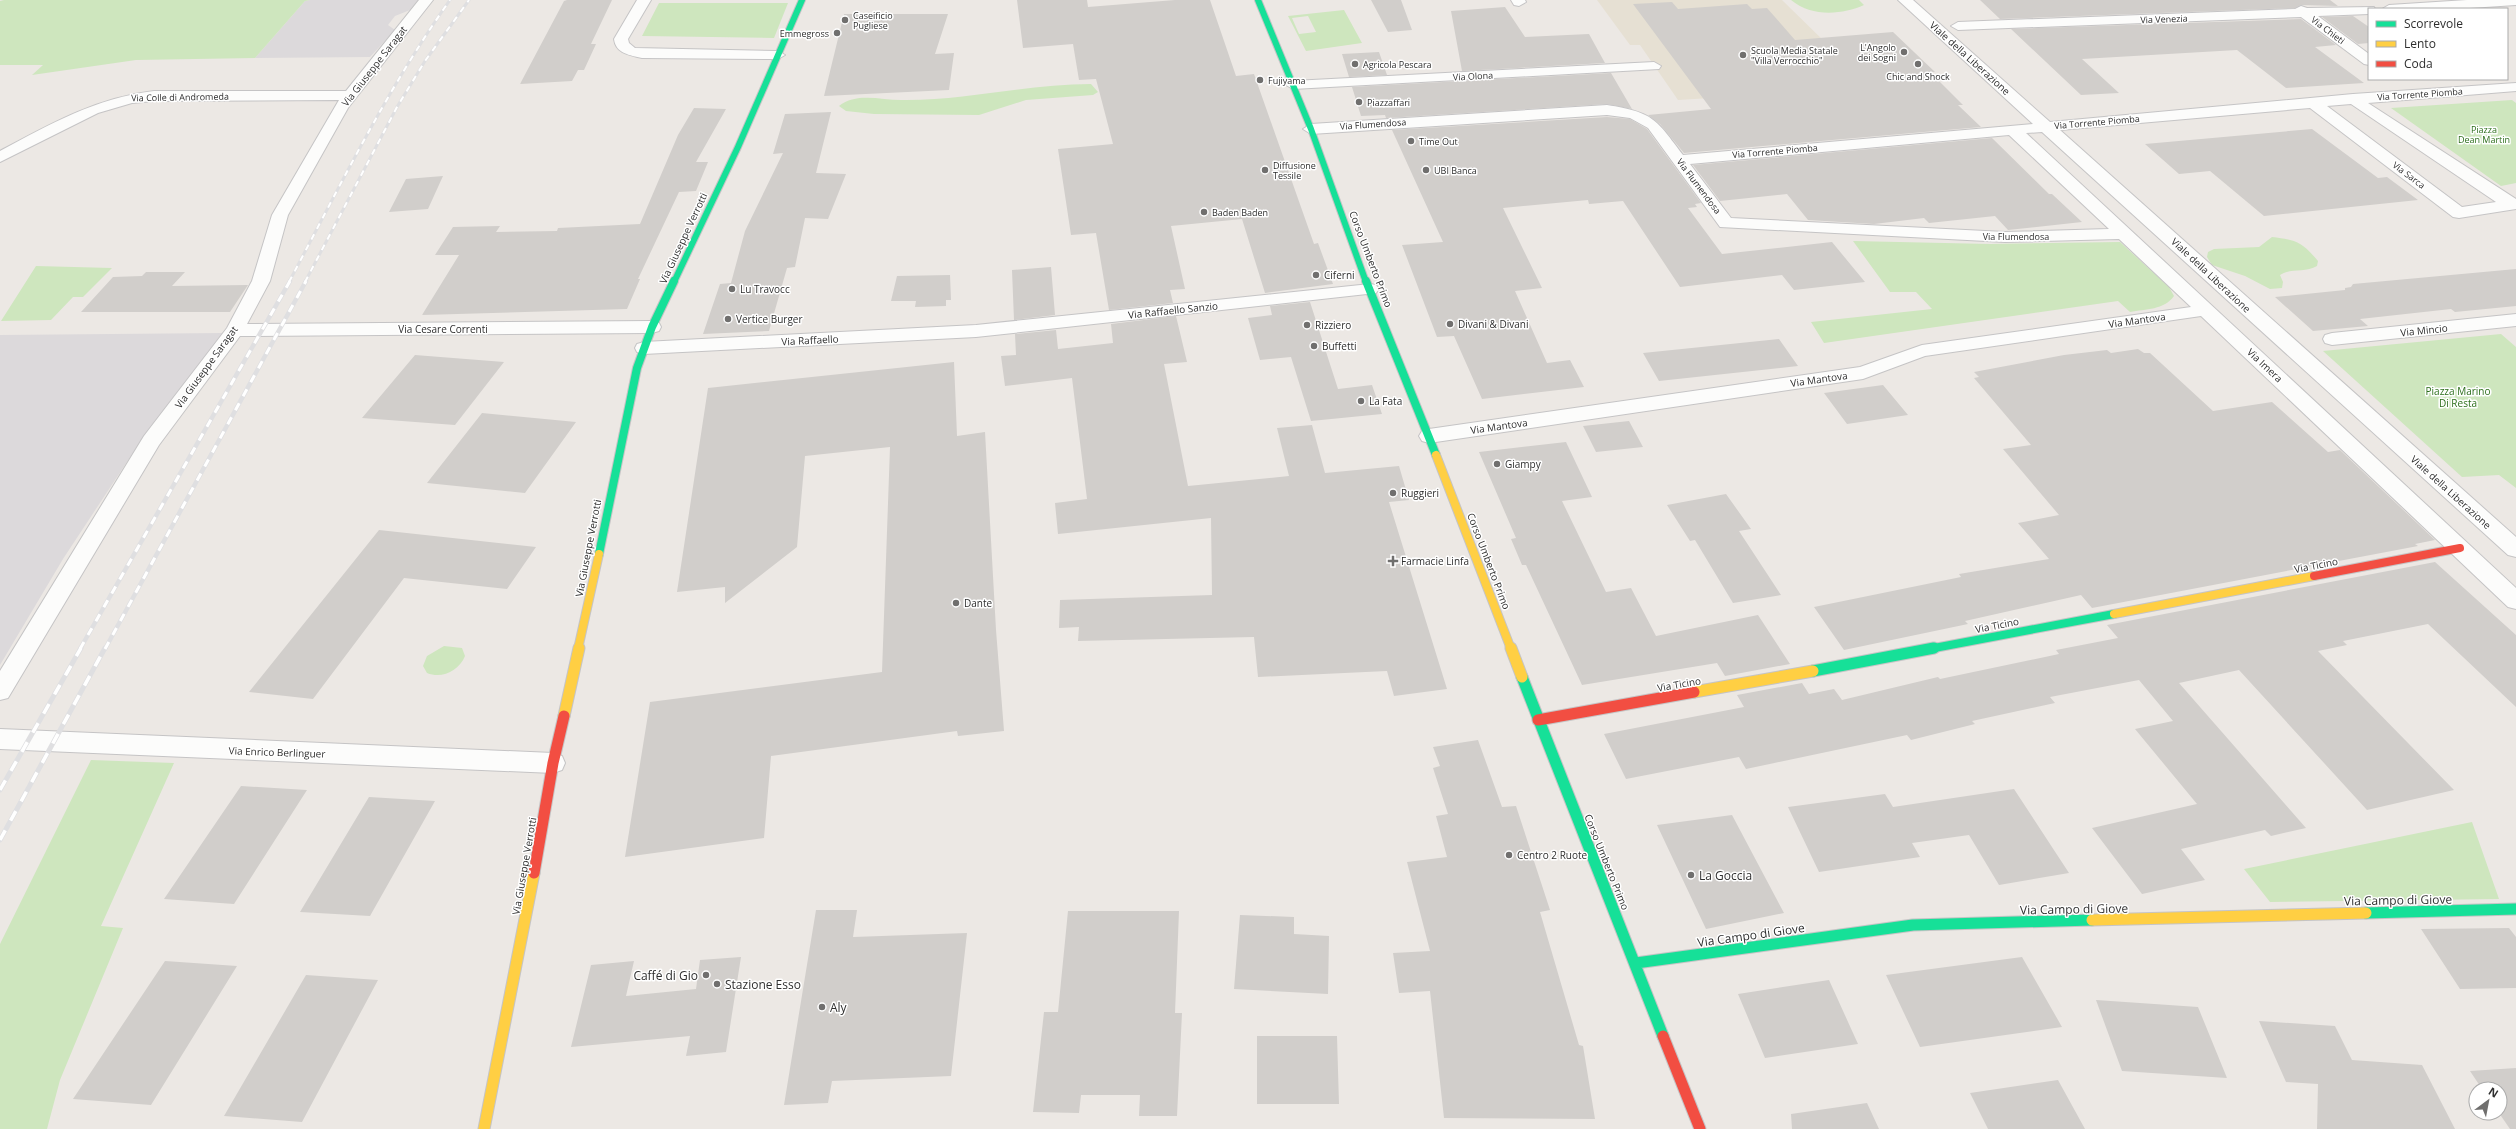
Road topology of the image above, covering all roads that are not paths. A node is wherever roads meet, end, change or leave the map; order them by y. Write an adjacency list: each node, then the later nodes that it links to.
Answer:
1 (426, 0): 19 (street, Via Giuseppe Saragat)
2 (644, 0): 12 (street)
3 (802, 0): 12 (street, Via Giuseppe Verrotti)
4 (1258, 0): 16 (street, Corso Umberto Primo)
5 (1905, 0): 22 (street, Viale della Liberazione)
6 (2287, 0): 10 (street, Via Chieti)
7 (2516, 1): 8 (street)
8 (2405, 8)
9 (2368, 10): 10 (street, Via Venezia)
10 (2306, 14): 11 (street, Via Venezia); 13 (street, Via Chieti)
11 (1958, 26)
12 (778, 55): 32 (street, Via Giuseppe Verrotti)
13 (2368, 60)
14 (1654, 66): 16 (street, Via Olona)
15 (2394, 80): 18 (street)
16 (1293, 85): 23 (street, Corso Umberto Primo)
17 (2516, 87): 18 (street, Via Torrente Piomba)
18 (2414, 94): 20 (street, Via Torrente Piomba)
19 (350, 95): 25 (street, Via Colle di Andromeda); 33 (street, Via Giuseppe Saragat)
20 (2353, 99): 21 (street, Via Torrente Piomba); 27 (street)
21 (2313, 103): 22 (street, Via Torrente Piomba); 27 (street, Via Sarca)
22 (2048, 127): 24 (street, Via Torrente Piomba); 39 (street, Viale della Liberazione)
23 (1311, 129): 26 (street, Via Flumendosa); 29 (street, Corso Umberto Primo)
24 (2014, 131): 26 (street, Via Torrente Piomba); 28 (street, Via Imera)
25 (0, 156)
26 (1679, 160): 28 (street, Via Flumendosa)
27 (2514, 204)
28 (2126, 234): 30 (street, Via Imera)
29 (1370, 289): 34 (street, Via Raffaello Sanzio); 37 (street, Corso Umberto Primo)
30 (2206, 310): 37 (street, Via Mantova); 38 (street, Via Imera)
31 (2512, 325): 35 (street, Via Mincio)
32 (652, 327): 33 (street, Via Cesare Correnti); 36 (street, Via Giuseppe Verrotti)
33 (234, 330): 41 (street, Via Giuseppe Saragat)
34 (976, 331): 36 (street, Via Raffaello)
35 (2332, 338)
36 (644, 348): 44 (street, Via Giuseppe Verrotti)
37 (1430, 436): 42 (street, Corso Umberto Primo)
38 (2460, 548): 40 (street, Via Imera); 42 (street, Via Ticino)
39 (2516, 549)
40 (2516, 601)
41 (0, 691)
42 (1538, 720): 46 (street, Corso Umberto Primo)
43 (0, 740): 44 (street, Via Enrico Berlinguer)
44 (553, 763): 47 (street, Via Giuseppe Verrotti)
45 (2516, 909): 46 (street, Via Campo di Giove)
46 (1636, 963): 48 (street, Corso Umberto Primo)
47 (484, 1129)
48 (1700, 1129)

